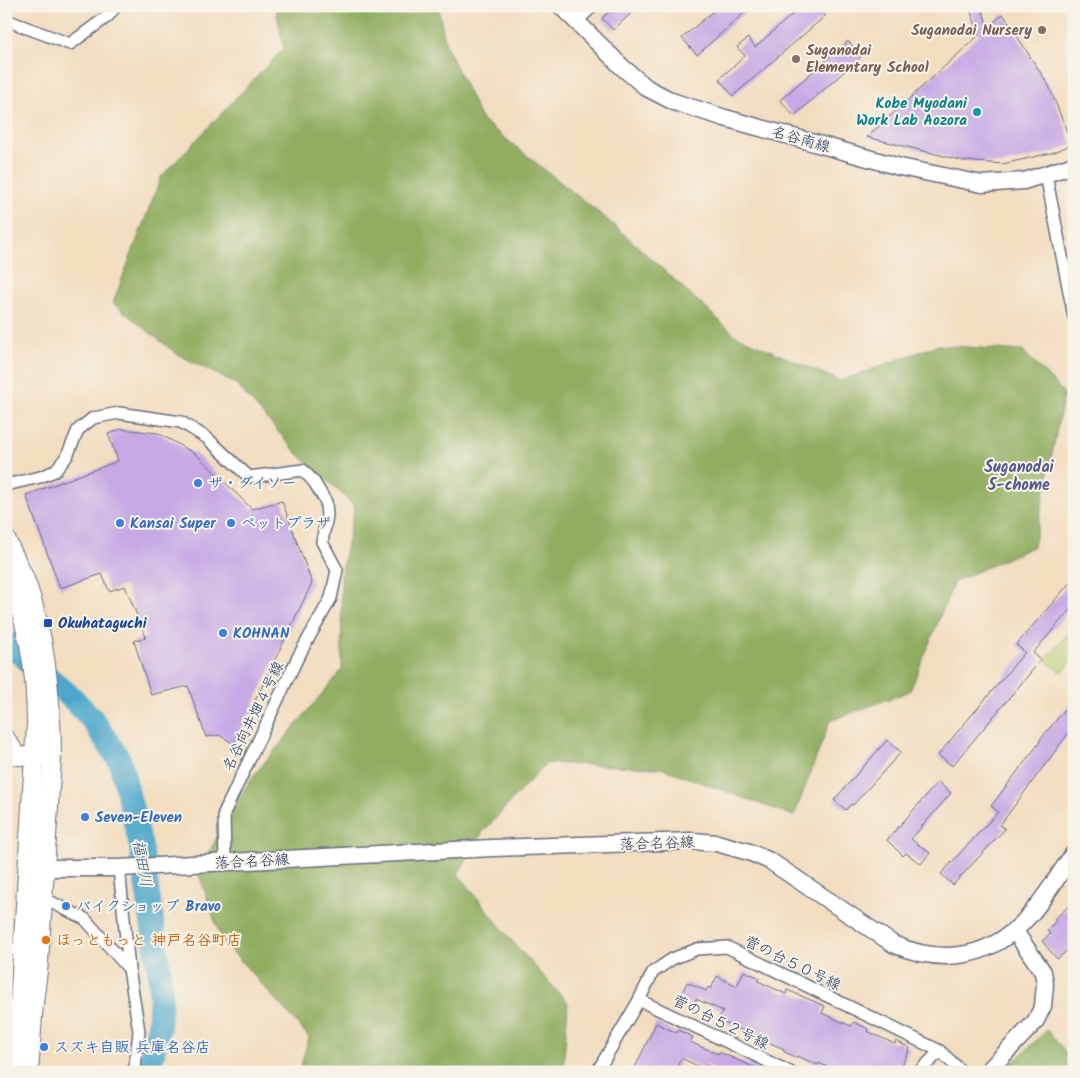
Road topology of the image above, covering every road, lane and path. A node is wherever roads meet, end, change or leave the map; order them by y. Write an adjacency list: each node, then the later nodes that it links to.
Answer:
1 (116, 6): 4 (street)
2 (561, 6): 5 (street, 名谷南線)
3 (594, 6): 5 (street)
4 (6, 20)
5 (577, 22): 7 (street, 名谷南線)
6 (1074, 166): 7 (street, 名谷南線)
7 (1046, 175): 8 (street)
8 (1074, 317)
9 (6, 485): 16 (street, 名谷向井畑４号線)
10 (6, 539): 14 (main road)
11 (6, 573): 13 (main road)
12 (6, 739): 13 (main road)
13 (34, 756): 14 (main road); 17 (main road)
14 (52, 759): 18 (main road)
15 (1074, 853): 21 (street, 落合名谷線)
16 (225, 862): 19 (street, 落合名谷線); 21 (street, 落合名谷線)
17 (27, 868): 18 (street, 落合名谷線); 22 (main road)
18 (45, 868): 19 (street, 落合名谷線); 20 (main road)
19 (119, 868): 23 (street)
20 (43, 898): 23 (street); 27 (main road)
21 (1014, 930): 33 (street)
22 (14, 950): 26 (main road)
23 (128, 969): 28 (street)
24 (640, 1000): 25 (street, 菅の台５０号線); 29 (street, 菅の台５０号線); 30 (street, 菅の台５２号線)
25 (940, 1051): 31 (street); 32 (street, 菅の台５０号線)
26 (15, 1072)
27 (29, 1072)
28 (132, 1072)
29 (597, 1072)
30 (790, 1072)
31 (919, 1072)
32 (962, 1072)
33 (986, 1072)

